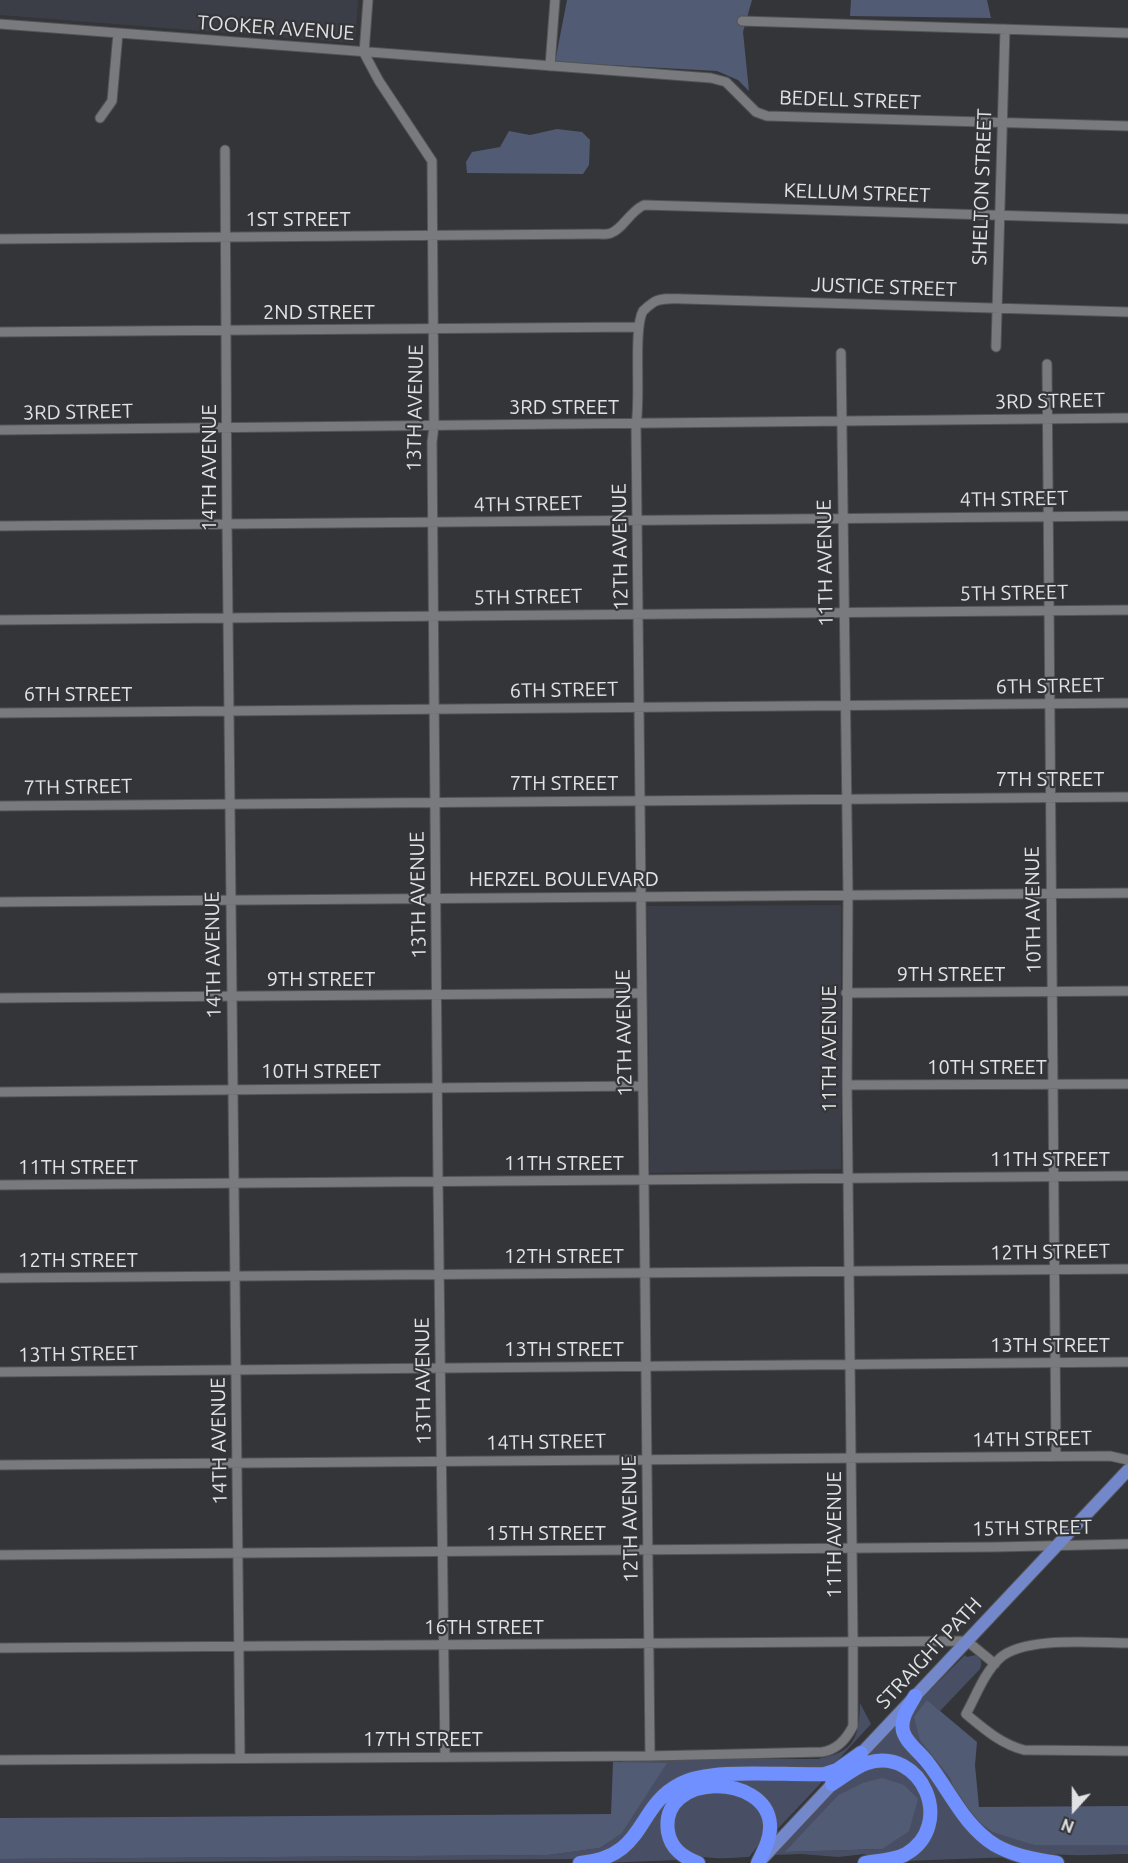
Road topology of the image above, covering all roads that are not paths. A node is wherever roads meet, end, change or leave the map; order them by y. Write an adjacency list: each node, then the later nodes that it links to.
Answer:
1 (368, 0): 8 (street)
2 (555, 0): 9 (street)
3 (742, 21): 5 (street)
4 (0, 24): 6 (street, TOOKER AVENUE)
5 (1005, 29): 7 (street); 11 (street, SHELTON STREET)
6 (118, 33): 8 (street, TOOKER AVENUE); 10 (street)
7 (1128, 33)
8 (364, 52): 9 (street, TOOKER AVENUE); 18 (street, 13TH AVENUE)
9 (549, 66): 11 (street, BEDELL STREET)
10 (100, 118)
11 (1002, 122): 12 (street, BEDELL STREET); 14 (street, SHELTON STREET)
12 (1128, 126)
13 (225, 150): 17 (street, 14TH AVENUE)
14 (999, 215): 15 (street, KELLUM STREET); 16 (street, KELLUM STREET); 20 (street, SHELTON STREET)
15 (1128, 219)
16 (596, 234): 18 (street, 1ST STREET)
17 (226, 237): 18 (street, 1ST STREET); 19 (street, 1ST STREET); 25 (street, 14TH AVENUE)
18 (432, 237): 24 (street, 13TH AVENUE)
19 (0, 239)
20 (997, 309): 21 (street, JUSTICE STREET); 22 (street, JUSTICE STREET); 27 (street, SHELTON STREET)
21 (643, 311): 23 (street, 12TH AVENUE)
22 (1128, 312)
23 (638, 327): 24 (street, 2ND STREET); 33 (street, 12TH AVENUE)
24 (433, 329): 25 (street, 2ND STREET); 34 (street, 13TH AVENUE)
25 (227, 330): 26 (street, 2ND STREET); 35 (street, 14TH AVENUE)
26 (0, 333)
27 (996, 347)
28 (841, 353): 32 (street, 11TH AVENUE)
29 (1047, 364): 31 (street, 10TH AVENUE)
30 (1128, 418): 31 (street, 3RD STREET)
31 (1047, 419): 32 (street, 3RD STREET); 38 (street, 10TH AVENUE)
32 (841, 421): 33 (street, 3RD STREET); 39 (street, 11TH AVENUE)
33 (636, 424): 34 (street, 3RD STREET); 40 (street, 12TH AVENUE)
34 (434, 426): 35 (street, 3RD STREET); 41 (street, 13TH AVENUE)
35 (227, 428): 36 (street, 3RD STREET); 42 (street, 14TH AVENUE)
36 (0, 430)
37 (1128, 516): 38 (street, 4TH STREET)
38 (1048, 517): 39 (street, 4TH STREET); 44 (street, 10TH AVENUE)
39 (843, 519): 40 (street, 4TH STREET); 46 (street, 11TH AVENUE)
40 (637, 521): 41 (street, 4TH STREET); 47 (street, 12TH AVENUE)
41 (432, 523): 42 (street, 4TH STREET); 48 (street, 13TH AVENUE)
42 (227, 524): 43 (street, 4TH STREET); 49 (street, 14TH AVENUE)
43 (0, 526)
44 (1049, 610): 45 (street, 5TH STREET); 46 (street, 5TH STREET); 52 (street, 10TH AVENUE)
45 (1128, 610)
46 (844, 612): 47 (street, 5TH STREET); 53 (street, 11TH AVENUE)
47 (639, 614): 48 (street, 5TH STREET); 54 (street, 12TH AVENUE)
48 (434, 616): 49 (street, 5TH STREET); 55 (street, 13TH AVENUE)
49 (228, 618): 50 (street, 5TH STREET); 56 (street, 14TH AVENUE)
50 (0, 620)
51 (1128, 703): 52 (street, 6TH STREET)
52 (1050, 704): 53 (street, 6TH STREET); 59 (street, 10TH AVENUE)
53 (845, 706): 54 (street, 6TH STREET); 60 (street, 11TH AVENUE)
54 (640, 707): 55 (street, 6TH STREET); 61 (street, 12TH AVENUE)
55 (434, 709): 56 (street, 6TH STREET); 62 (street, 13TH AVENUE)
56 (229, 711): 57 (street, 6TH STREET); 63 (street, 14TH AVENUE)
57 (0, 713)
58 (1128, 796): 59 (street, 7TH STREET)
59 (1050, 797): 60 (street, 7TH STREET); 66 (street, 10TH AVENUE)
60 (846, 798): 61 (street, 7TH STREET); 67 (street, 11TH AVENUE)
61 (641, 801): 62 (street, 7TH STREET); 68 (street, 12TH AVENUE)
62 (435, 802): 63 (street, 7TH STREET); 69 (street, 13TH AVENUE)
63 (230, 803): 64 (street, 7TH STREET); 70 (street, 14TH AVENUE)
64 (0, 806)
65 (1128, 893): 66 (street, HERZEL BOULEVARD)
66 (1050, 894): 67 (street, HERZEL BOULEVARD); 72 (street, 10TH AVENUE)
67 (848, 895): 68 (street, HERZEL BOULEVARD); 75 (street, 11TH AVENUE)
68 (641, 896): 69 (street, HERZEL BOULEVARD); 74 (street, 12TH AVENUE)
69 (436, 898): 70 (street, HERZEL BOULEVARD); 76 (street, 13TH AVENUE)
70 (231, 901): 71 (street, HERZEL BOULEVARD); 77 (street, 14TH AVENUE)
71 (0, 902)
72 (1053, 991): 73 (street, 9TH STREET); 75 (street, 9TH STREET); 79 (street, 10TH AVENUE)
73 (1128, 991)
74 (641, 993): 76 (street, 9TH STREET); 82 (street, 12TH AVENUE)
75 (846, 993): 81 (street, 11TH AVENUE)
76 (437, 996): 77 (street, 9TH STREET); 83 (street, 13TH AVENUE)
77 (232, 997): 78 (street, 9TH STREET); 84 (street, 14TH AVENUE)
78 (0, 998)
79 (1052, 1084): 80 (street, 10TH STREET); 81 (street, 10TH STREET); 87 (street, 10TH AVENUE)
80 (1128, 1084)
81 (846, 1085): 88 (street, 11TH AVENUE)
82 (643, 1086): 83 (street, 10TH STREET); 89 (street, 12TH AVENUE)
83 (437, 1089): 84 (street, 10TH STREET); 90 (street, 13TH AVENUE)
84 (232, 1090): 85 (street, 10TH STREET); 91 (street, 14TH AVENUE)
85 (0, 1092)
86 (1128, 1176): 87 (street, 11TH STREET)
87 (1053, 1177): 88 (street, 11TH STREET); 94 (street, 10TH AVENUE)
88 (848, 1178): 89 (street, 11TH STREET); 95 (street, 11TH AVENUE)
89 (643, 1180): 90 (street, 11TH STREET); 96 (street, 12TH AVENUE)
90 (438, 1181): 91 (street, 11TH STREET); 97 (street, 13TH AVENUE)
91 (234, 1183): 92 (street, 11TH STREET); 98 (street, 14TH AVENUE)
92 (0, 1185)
93 (1128, 1269): 94 (street, 12TH STREET)
94 (1054, 1270): 95 (street, 12TH STREET); 101 (street, 10TH AVENUE)
95 (849, 1272): 96 (street, 12TH STREET); 102 (street, 11TH AVENUE)
96 (645, 1273): 97 (street, 12TH STREET); 103 (street, 12TH AVENUE)
97 (439, 1275): 98 (street, 12TH STREET); 104 (street, 13TH AVENUE)
98 (234, 1277): 99 (street, 12TH STREET); 105 (street, 14TH AVENUE)
99 (0, 1278)
100 (1128, 1362): 101 (street, 13TH STREET)
101 (1056, 1363): 102 (street, 13TH STREET); 107 (street, 10TH AVENUE)
102 (850, 1365): 103 (street, 13TH STREET); 108 (street, 11TH AVENUE)
103 (646, 1367): 104 (street, 13TH STREET); 109 (street, 12TH AVENUE)
104 (441, 1368): 105 (street, 13TH STREET); 111 (street, 13TH AVENUE)
105 (236, 1370): 106 (street, 13TH STREET); 112 (street, 14TH AVENUE)
106 (0, 1372)
107 (1056, 1456): 108 (street, 14TH STREET); 110 (street, 14TH STREET)
108 (852, 1458): 109 (street, 14TH STREET); 117 (street, 11TH AVENUE)
109 (648, 1459): 111 (street, 14TH STREET); 118 (street, 12TH AVENUE)
110 (1128, 1460)
111 (442, 1461): 112 (street, 14TH STREET); 119 (street, 13TH AVENUE)
112 (238, 1463): 113 (street, 14TH STREET); 120 (street, 14TH AVENUE)
113 (0, 1465)
114 (1128, 1470): 116 (main road, STRAIGHT PATH)
115 (1128, 1544): 116 (street, 15TH STREET)
116 (1056, 1545): 117 (street, 15TH STREET); 123 (main road, STRAIGHT PATH)
117 (852, 1548): 118 (street, 15TH STREET); 122 (street, 11TH AVENUE)
118 (649, 1550): 119 (street, 15TH STREET); 125 (street, 12TH AVENUE)
119 (444, 1551): 120 (street, 15TH STREET); 126 (street, 13TH AVENUE)
120 (238, 1554): 121 (street, 15TH STREET); 127 (street, 14TH AVENUE)
121 (0, 1555)
122 (853, 1641): 123 (street, 16TH STREET); 125 (street, 16TH STREET); 131 (street, 11TH AVENUE)
123 (967, 1641): 129 (street); 130 (main road, STRAIGHT PATH)
124 (1128, 1642): 129 (street)
125 (650, 1643): 126 (street, 16TH STREET); 135 (street, 12TH AVENUE)
126 (445, 1645): 127 (street, 16TH STREET); 134 (street, 13TH AVENUE)
127 (239, 1646): 128 (street, 16TH STREET); 136 (street, 14TH AVENUE)
128 (0, 1648)
129 (995, 1664): 132 (street)
130 (915, 1696): 133 (main road, STRAIGHT PATH); 143 (highway)
131 (843, 1741): 135 (street, 17TH STREET)
132 (1128, 1751)
133 (861, 1753): 138 (main road, STRAIGHT PATH); 139 (highway)
134 (445, 1756): 135 (street, 17TH STREET); 136 (street, 17TH STREET)
135 (650, 1756)
136 (240, 1758): 137 (street, 17TH STREET)
137 (0, 1760)
138 (832, 1784): 141 (main road, STRAIGHT PATH); 142 (highway)
139 (580, 1863)
140 (698, 1863): 141 (highway)
141 (758, 1863)
142 (865, 1863)
143 (1057, 1863)

